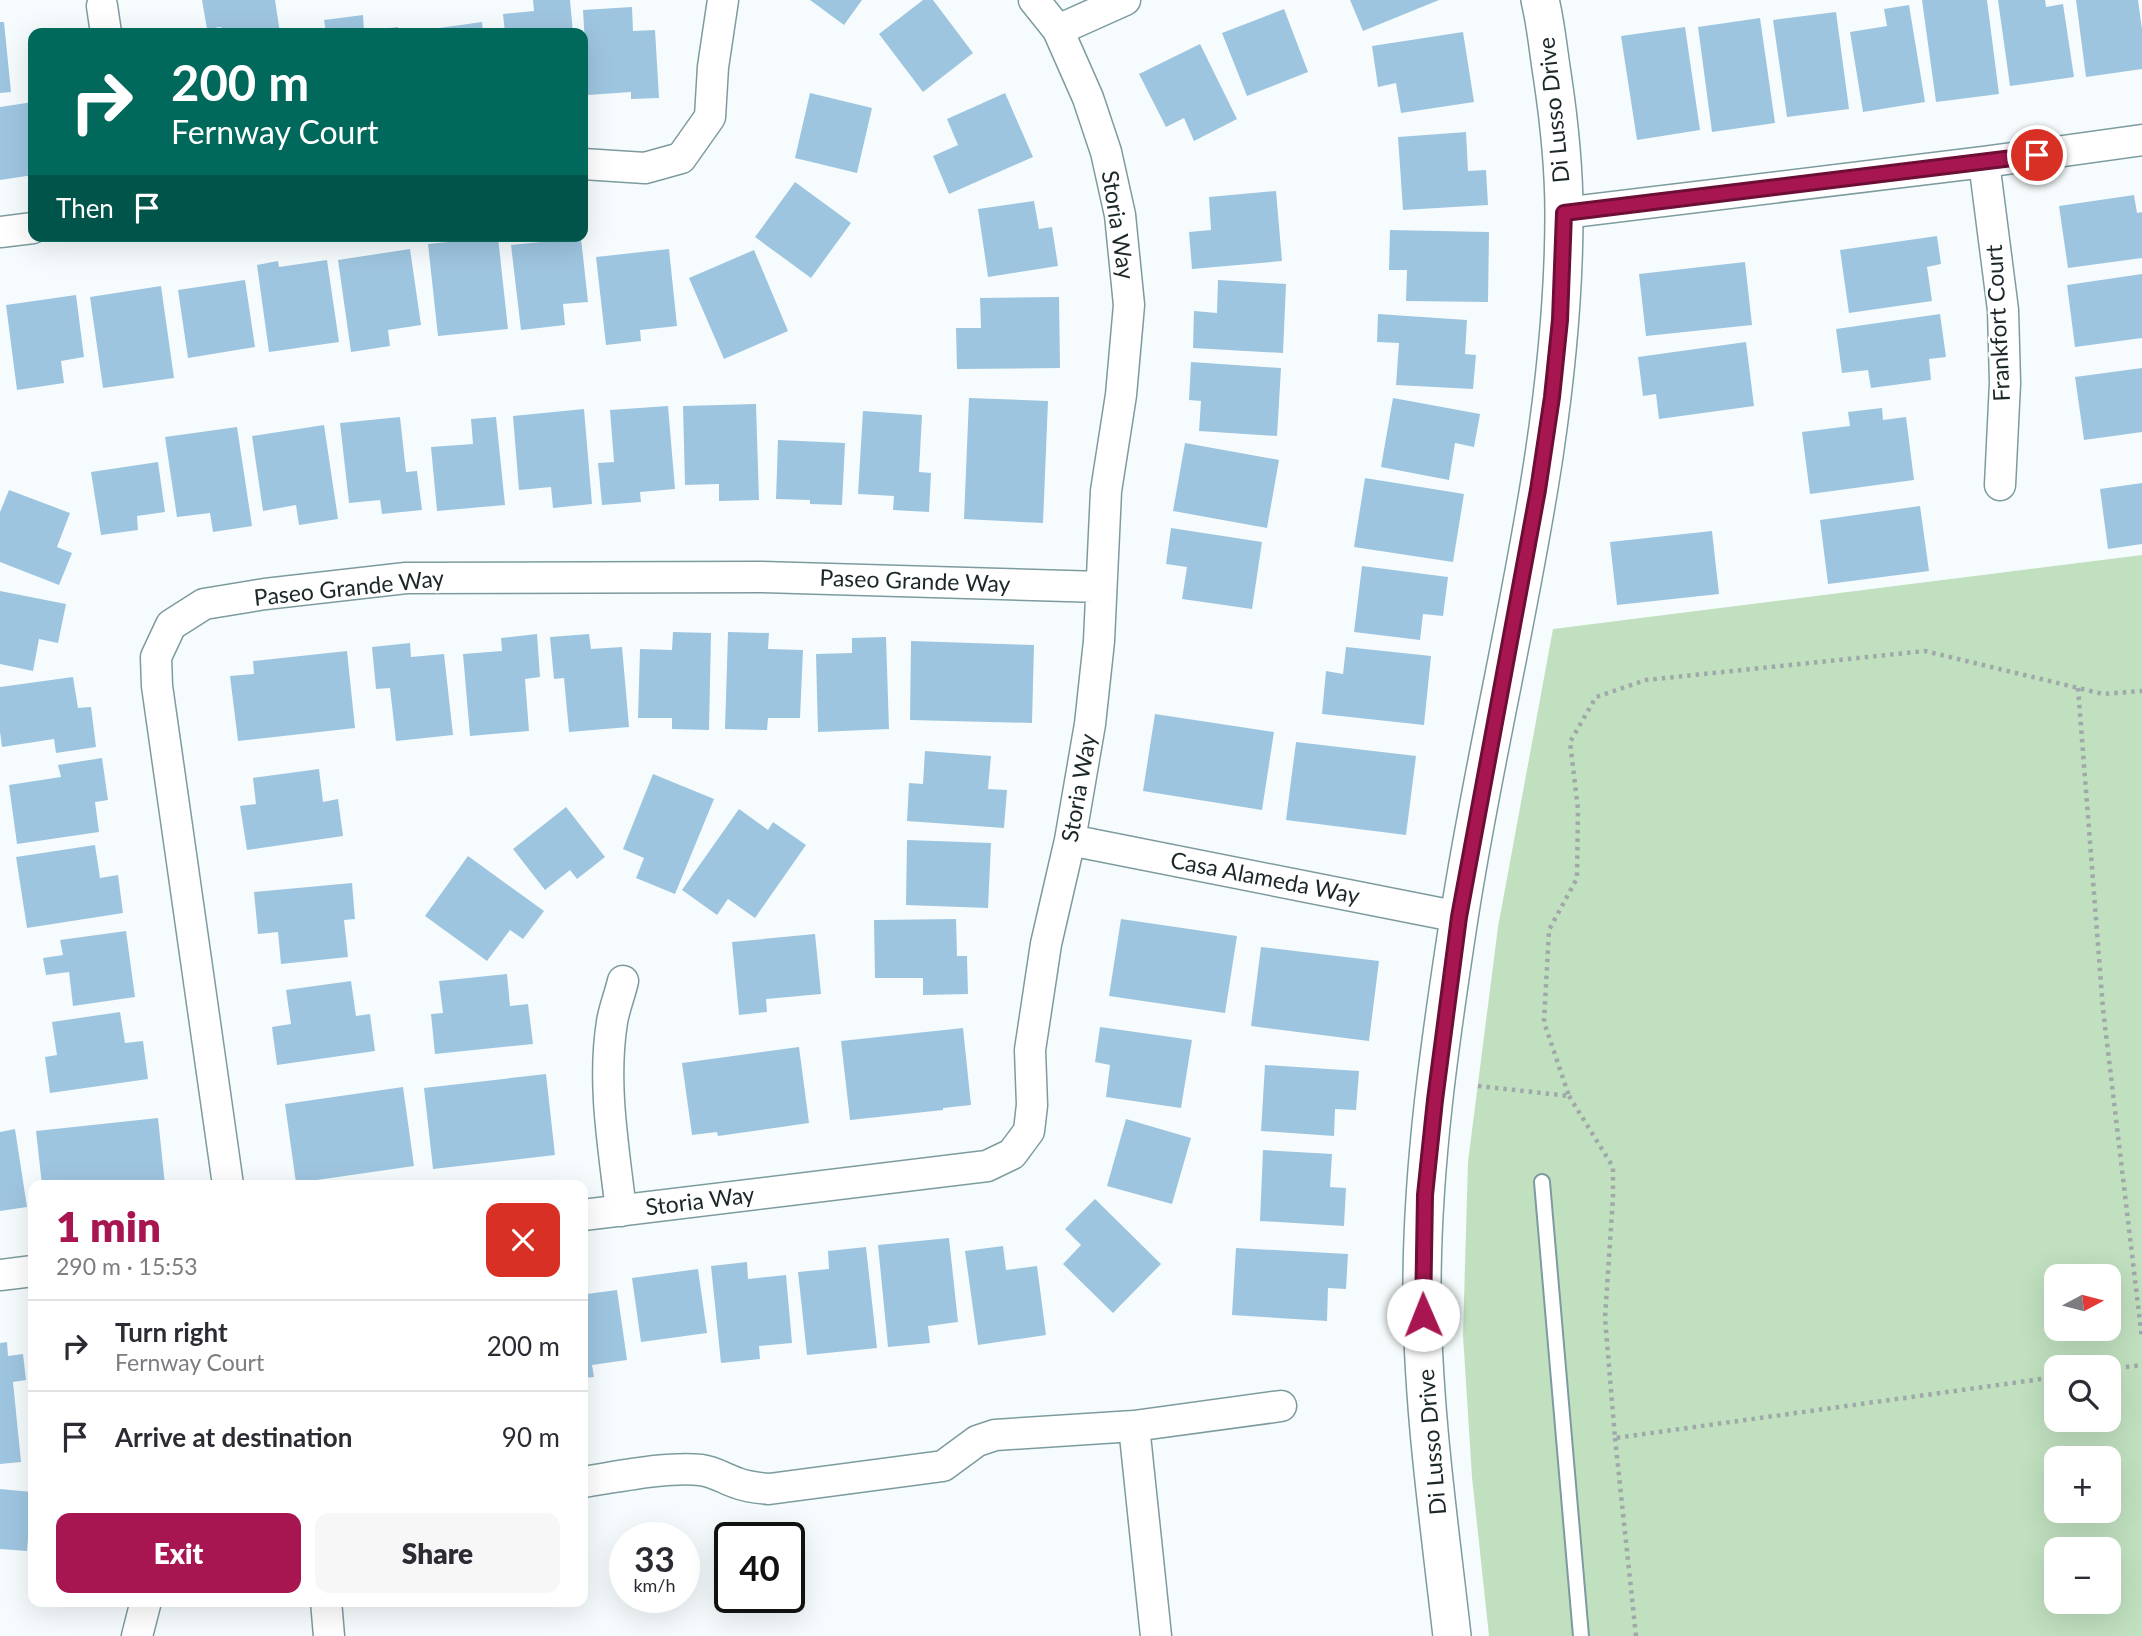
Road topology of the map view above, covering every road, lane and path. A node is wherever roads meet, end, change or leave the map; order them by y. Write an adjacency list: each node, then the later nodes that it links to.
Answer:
1 (723, 0): 8 (street)
2 (1034, 0): 5 (street, Storia Way)
3 (1125, 0): 5 (street)
4 (1540, 0): 9 (street, Di Lusso Drive)
5 (1058, 30): 13 (street, Storia Way)
6 (2142, 140): 7 (street)
7 (1984, 162): 9 (street); 12 (street, Frankfort Court)
8 (588, 164)
9 (1564, 213): 17 (street, Di Lusso Drive)
10 (28, 229): 11 (street)
11 (0, 232)
12 (2000, 485)
13 (1101, 587): 16 (street, Storia Way); 21 (street, Paseo Grande Way)
14 (2078, 688): 15 (path); 20 (path); 27 (path)
15 (2142, 691)
16 (1070, 840): 17 (street, Casa Alameda Way); 23 (street, Storia Way)
17 (1459, 917): 40 (street, Di Lusso Drive)
18 (623, 981): 23 (street)
19 (1478, 1086): 20 (path)
20 (1569, 1096): 33 (path)
21 (227, 1180)
22 (1542, 1182): 41 (lane)
23 (621, 1211): 24 (street, Storia Way)
24 (588, 1214)
25 (28, 1272): 26 (street)
26 (0, 1275)
27 (2142, 1339)
28 (2142, 1365): 29 (path)
29 (2121, 1368)
30 (2044, 1379): 33 (path)
31 (1282, 1406): 32 (street)
32 (1134, 1426): 34 (street); 39 (street)
33 (1615, 1438): 42 (path)
34 (588, 1481)
35 (144, 1607): 37 (street)
36 (327, 1607): 38 (street)
37 (137, 1636)
38 (329, 1636)
39 (1156, 1636)
40 (1452, 1636)
41 (1581, 1636)
42 (1636, 1636)

